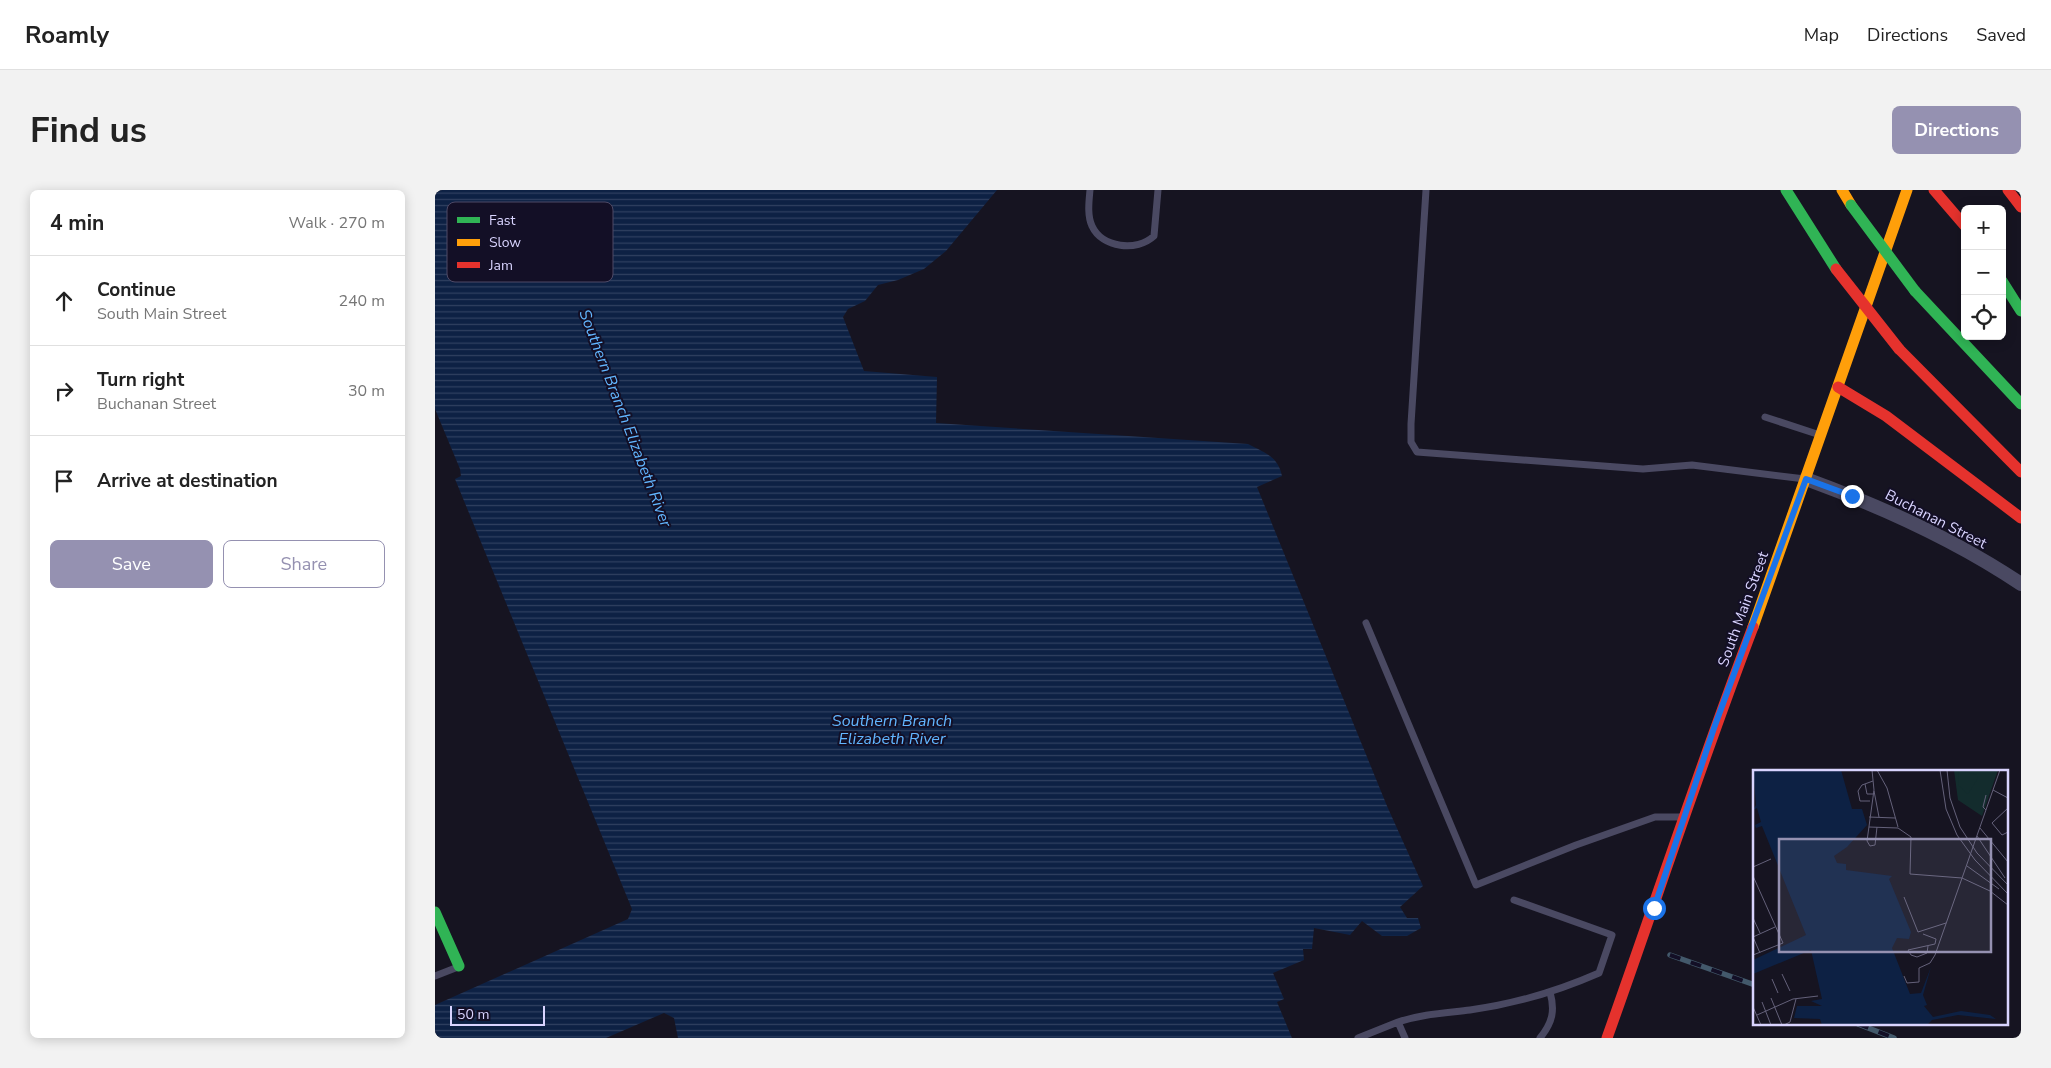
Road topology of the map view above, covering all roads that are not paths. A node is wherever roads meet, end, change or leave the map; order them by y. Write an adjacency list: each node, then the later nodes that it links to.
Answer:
1 (1090, 190): 2 (lane)
2 (1158, 190)
3 (1425, 190): 18 (lane)
4 (1786, 190): 17 (main road, bridge)
5 (1842, 190): 14 (main road, bridge)
6 (1907, 190): 13 (main road, South Main Street)
7 (1934, 190): 10 (main road)
8 (2007, 190): 9 (main road)
9 (2021, 207)
10 (1961, 221)
11 (2006, 287): 12 (main road)
12 (2021, 311)
13 (1838, 387): 16 (main road, South Main Street); 19 (main road)
14 (2021, 404)
15 (1765, 418): 16 (lane)
16 (1821, 435): 18 (main road, South Main Street)
17 (2021, 472)
18 (1806, 479): 20 (street, Buchanan Street); 22 (main road, South Main Street)
19 (2021, 518)
20 (2021, 584)
21 (1366, 622): 22 (lane)
22 (1685, 817): 32 (main road, South Main Street)
23 (1514, 900): 27 (lane)
24 (435, 912): 25 (main road)
25 (459, 966): 26 (lane)
26 (435, 976)
27 (1550, 992): 28 (lane); 31 (lane)
28 (1399, 1022): 29 (lane); 30 (lane)
29 (1358, 1038)
30 (1405, 1038)
31 (1541, 1038)
32 (1607, 1038)

